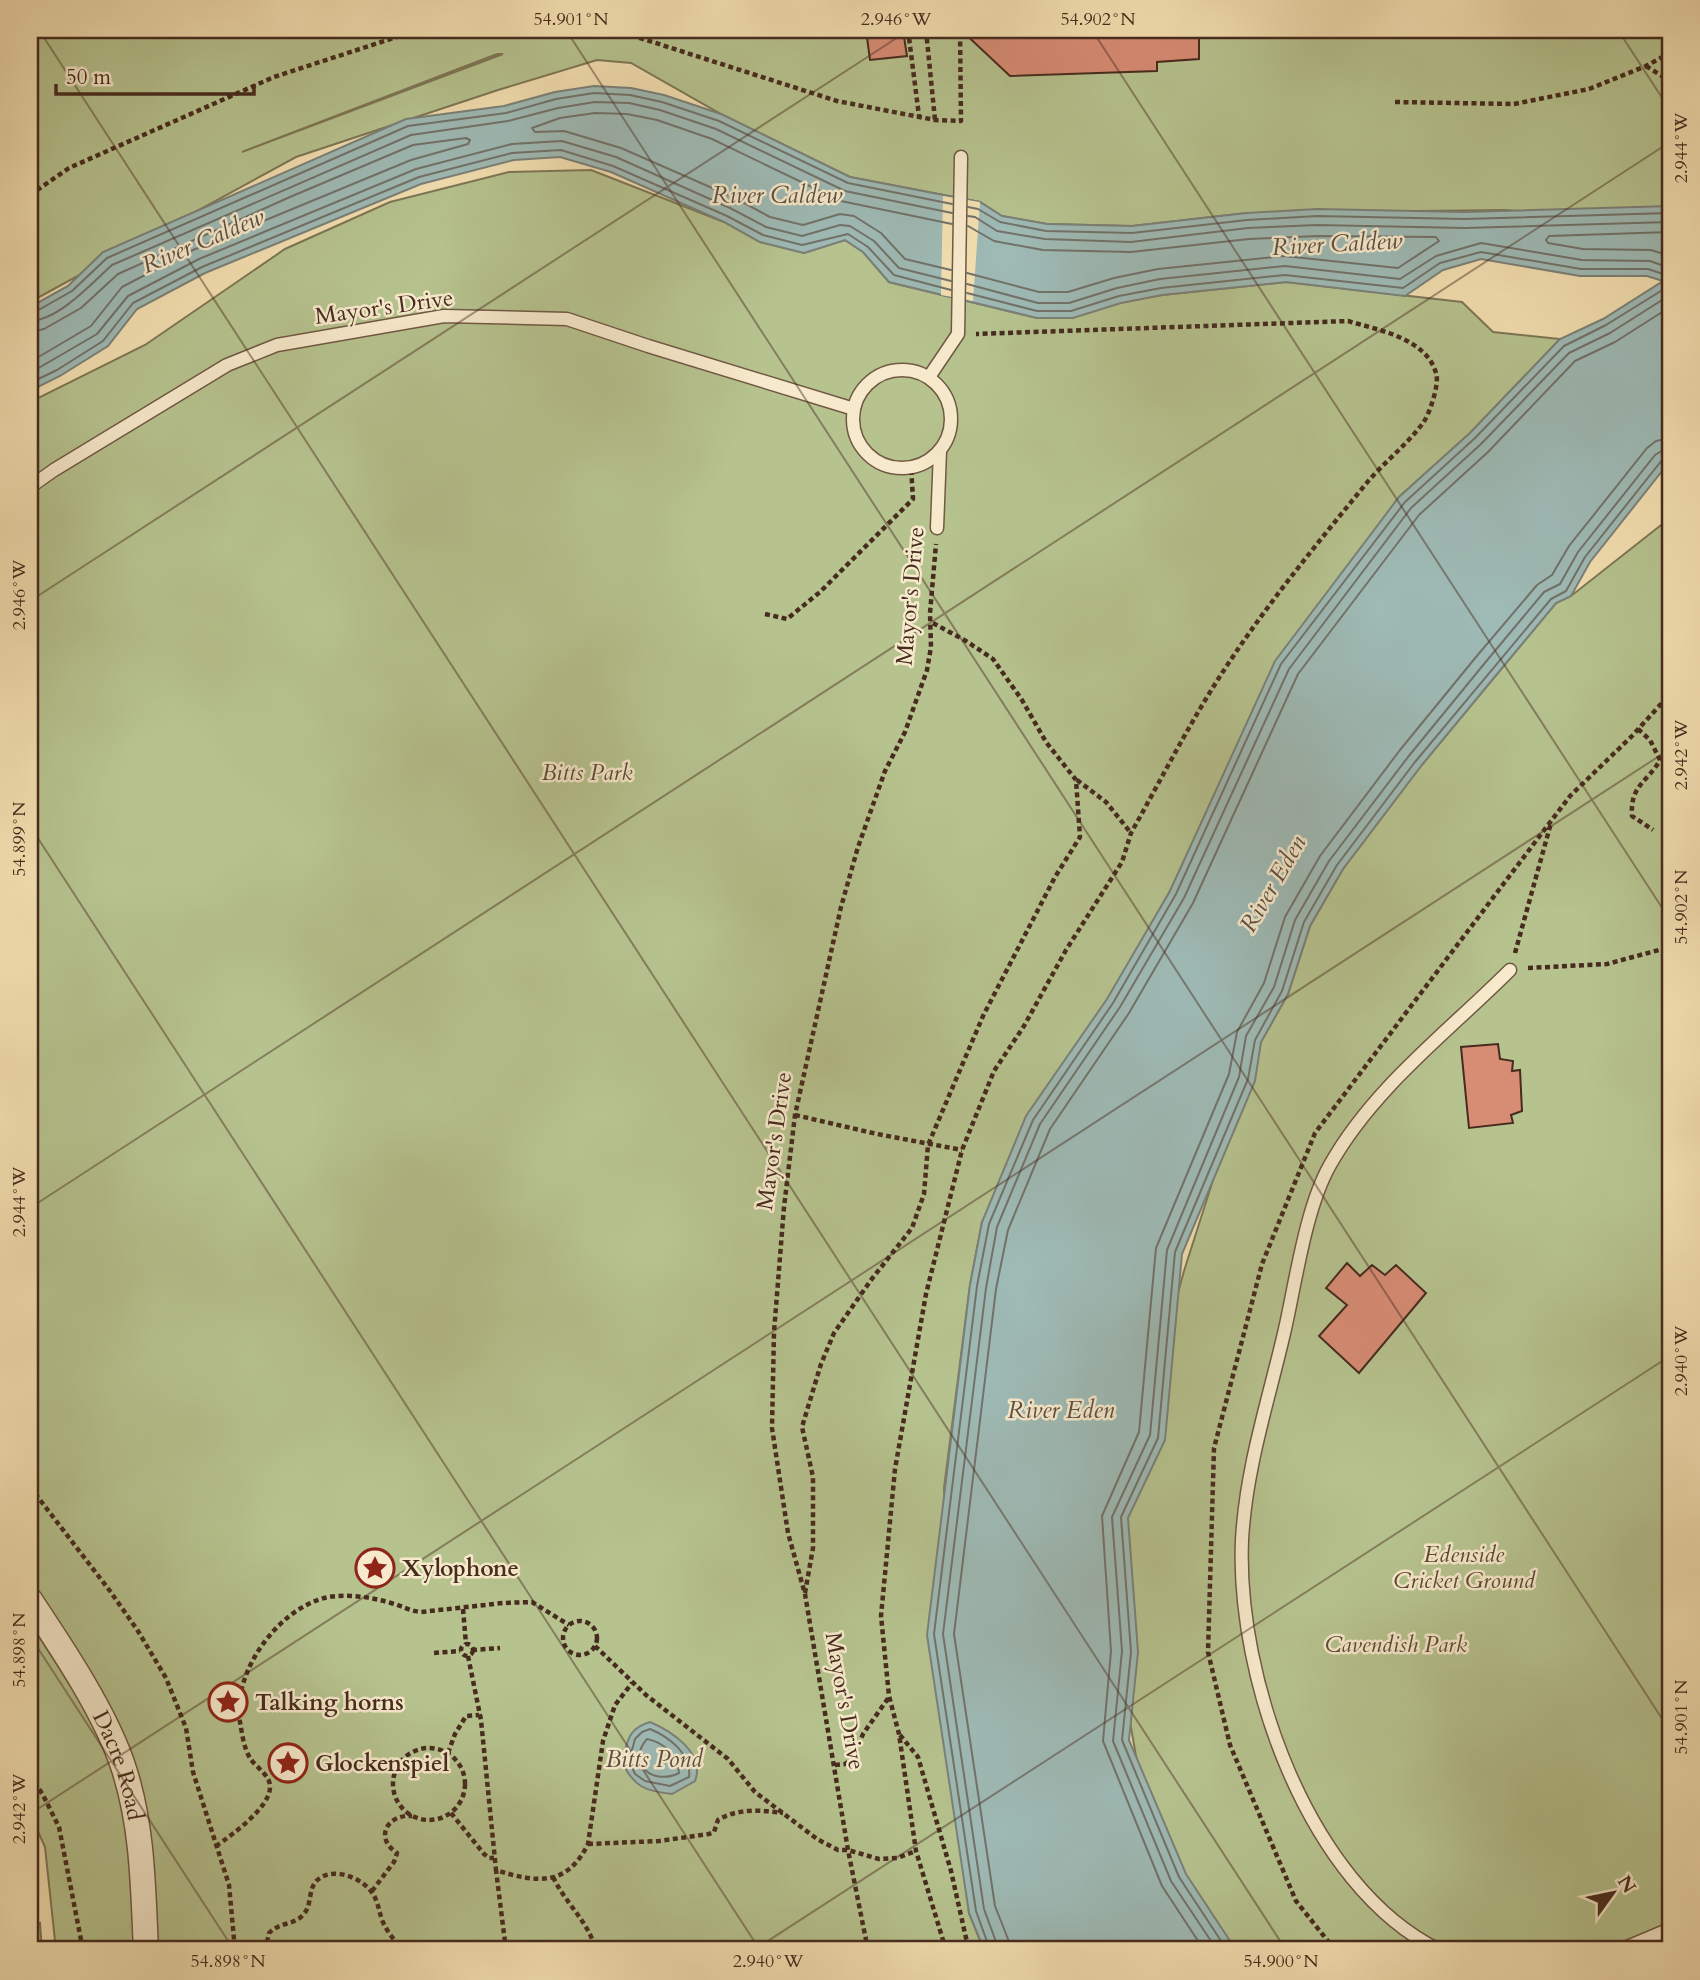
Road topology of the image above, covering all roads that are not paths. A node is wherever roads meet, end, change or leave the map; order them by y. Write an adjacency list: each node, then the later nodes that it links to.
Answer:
1 (961, 157): 2 (lane)
2 (929, 377): 3 (lane); 4 (lane, Mayor's Drive)
3 (854, 409): 4 (lane); 5 (lane, Mayor's Drive)
4 (940, 451): 6 (lane, Mayor's Drive)
5 (30, 487)
6 (937, 528)
7 (1510, 970): 11 (lane)
8 (30, 1600): 10 (street, Dacre Road)
9 (1670, 1929): 12 (lane)
10 (146, 1950)
11 (1439, 1950)
12 (1620, 1950)

